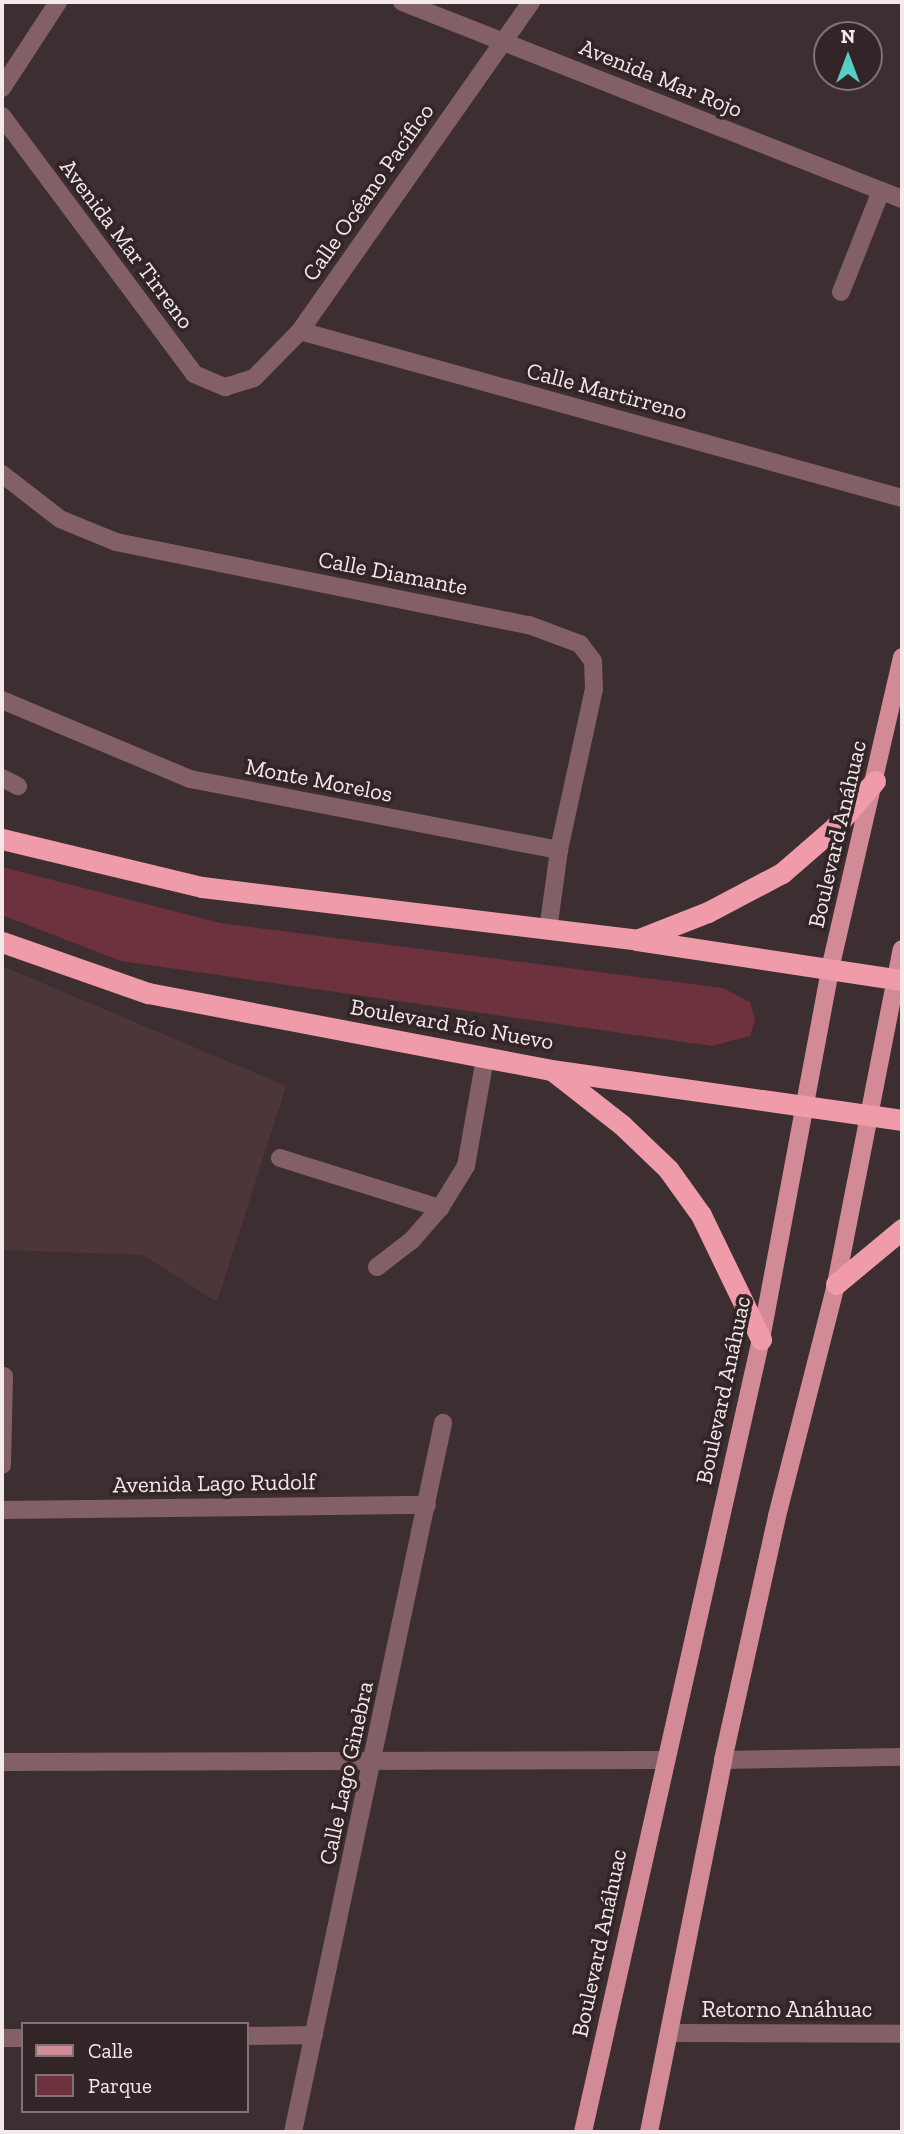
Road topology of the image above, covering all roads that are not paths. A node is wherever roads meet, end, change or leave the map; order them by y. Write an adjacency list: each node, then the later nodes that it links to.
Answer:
1 (58, 2): 5 (street)
2 (402, 2): 4 (street, Avenida Mar Rojo)
3 (531, 2): 4 (street, Calle Océano Pacífico)
4 (505, 42): 7 (street, Avenida Mar Rojo); 10 (street, Calle Océano Pacífico)
5 (2, 88)
6 (2, 116): 11 (street, Avenida Mar Tirreno)
7 (881, 191): 8 (street, Avenida Mar Rojo); 9 (street)
8 (902, 199)
9 (841, 292)
10 (300, 331): 11 (street, Calle Océano Pacífico); 13 (street, Calle Martirreno)
11 (225, 387)
12 (2, 474): 18 (street, Calle Diamante)
13 (902, 498)
14 (902, 657): 16 (main road, Boulevard Anáhuac)
15 (2, 700): 18 (street, Monte Morelos)
16 (875, 782): 20 (highway); 23 (main road, Boulevard Anáhuac)
17 (2, 839): 19 (highway)
18 (559, 850): 19 (street)
19 (548, 930): 20 (highway)
20 (637, 940): 23 (highway)
21 (2, 942): 25 (highway, Boulevard Río Nuevo)
22 (902, 949): 24 (main road)
23 (830, 969): 24 (highway); 27 (main road, Boulevard Anáhuac)
24 (899, 979): 28 (main road)
25 (485, 1058): 26 (highway, Boulevard Río Nuevo); 31 (street)
26 (551, 1070): 27 (highway, Boulevard Río Nuevo); 35 (highway)
27 (806, 1103): 28 (highway, Boulevard Río Nuevo); 35 (main road, Boulevard Anáhuac)
28 (870, 1115): 29 (highway, Boulevard Río Nuevo); 34 (main road)
29 (902, 1120)
30 (280, 1158): 31 (street)
31 (440, 1208): 33 (street)
32 (902, 1229): 34 (highway)
33 (377, 1267)
34 (836, 1284): 43 (main road)
35 (761, 1339): 42 (main road, Boulevard Anáhuac)
36 (4, 1376): 38 (street)
37 (443, 1423): 39 (street, Calle Lago Ginebra)
38 (2, 1465)
39 (427, 1505): 40 (street, Avenida Lago Rudolf); 44 (street, Calle Lago Ginebra)
40 (2, 1510)
41 (902, 1757): 43 (street)
42 (664, 1760): 44 (street); 53 (main road, Boulevard Anáhuac)
43 (723, 1760): 46 (main road)
44 (375, 1761): 45 (street); 48 (street, Calle Lago Ginebra)
45 (2, 1762)
46 (672, 2033): 47 (street, Retorno Anáhuac); 54 (main road)
47 (902, 2034)
48 (314, 2035): 49 (street); 52 (street, Calle Lago Ginebra)
49 (248, 2036)
50 (2, 2038): 51 (street)
51 (21, 2038)
52 (293, 2132)
53 (583, 2132)
54 (649, 2132)

